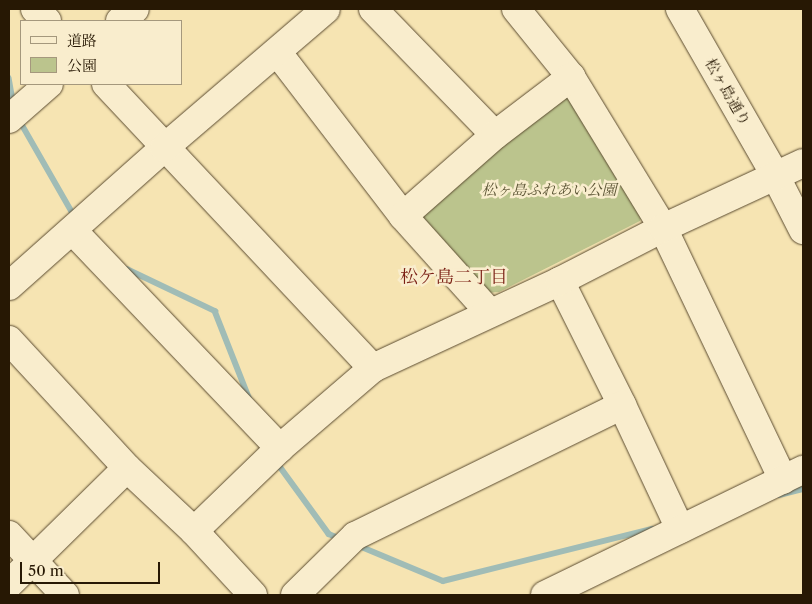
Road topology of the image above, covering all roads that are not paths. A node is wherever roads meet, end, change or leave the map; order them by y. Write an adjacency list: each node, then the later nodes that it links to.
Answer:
1 (35, 9): 7 (street)
2 (135, 9): 8 (street)
3 (326, 9): 9 (street)
4 (373, 9): 14 (street)
5 (680, 9): 17 (street, 松ヶ島通り)
6 (518, 10): 10 (street)
7 (46, 20)
8 (121, 20)
9 (278, 53): 15 (street); 18 (street)
10 (571, 77): 14 (street); 19 (street)
11 (47, 85): 13 (street)
12 (107, 85): 15 (street)
13 (9, 119)
14 (495, 135): 18 (street)
15 (164, 148): 21 (street); 26 (street)
16 (803, 163): 17 (street)
17 (775, 175): 19 (street); 20 (street, 松ヶ島通り)
18 (402, 216): 24 (street)
19 (663, 228): 22 (street); 30 (street)
20 (803, 230)
21 (73, 231): 23 (street); 28 (street)
22 (560, 281): 24 (street); 27 (street)
23 (9, 286)
24 (490, 314): 26 (street)
25 (9, 340): 29 (street)
26 (373, 368): 28 (street)
27 (622, 405): 31 (street); 39 (street)
28 (280, 448): 32 (street)
29 (127, 468): 32 (street); 34 (street)
30 (793, 475): 31 (street)
31 (680, 529): 36 (street)
32 (194, 531): 38 (street)
33 (9, 535): 34 (street)
34 (33, 562): 35 (street); 37 (street)
35 (9, 584)
36 (578, 588): 40 (street)
37 (65, 595)
38 (254, 595)
39 (295, 595)
40 (545, 595)

